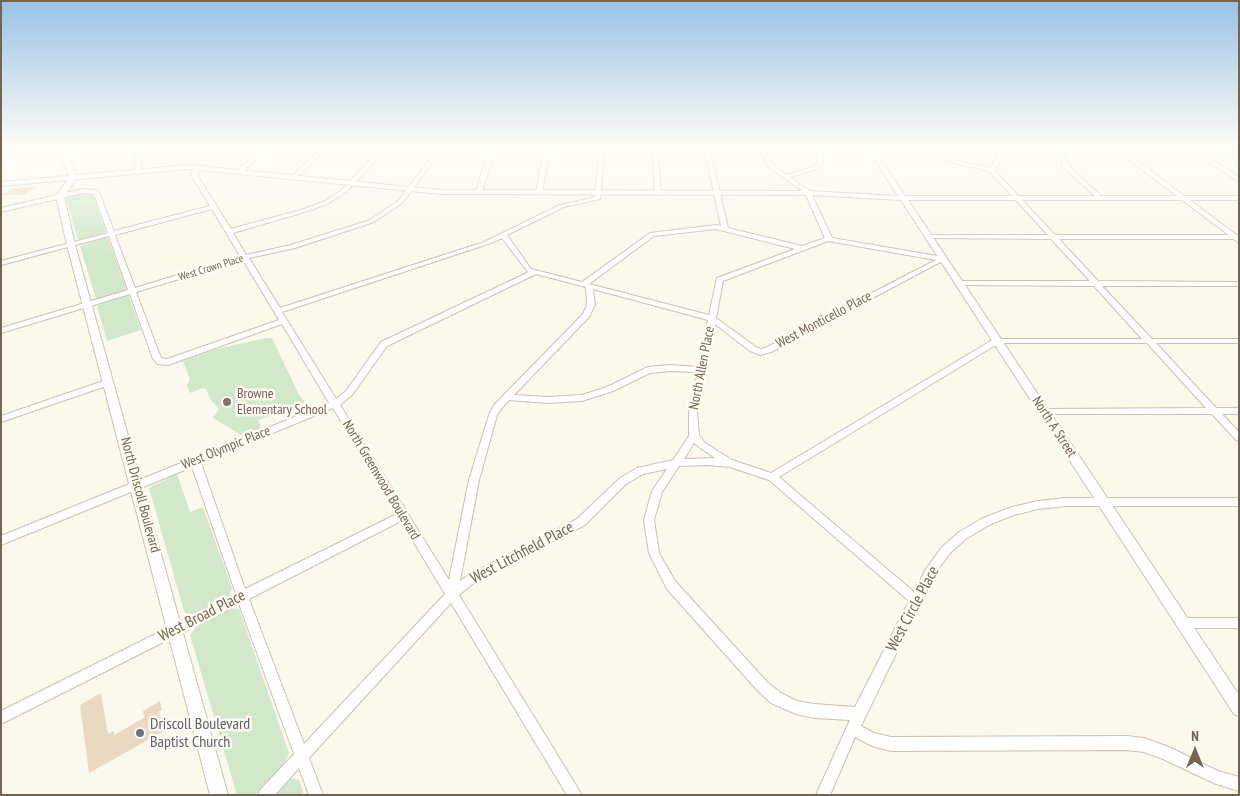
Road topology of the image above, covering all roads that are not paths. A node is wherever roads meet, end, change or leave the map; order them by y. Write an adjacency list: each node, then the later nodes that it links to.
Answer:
1 (69, 183): 23 (main road)
2 (199, 183): 29 (street, North Greenwood Boulevard)
3 (351, 183): 32 (street)
4 (352, 183): 16 (street)
5 (414, 183): 16 (street, West Crown Place)
6 (482, 183): 17 (street)
7 (541, 183): 18 (street)
8 (600, 183): 19 (street)
9 (657, 183): 20 (street)
10 (714, 183): 21 (street)
11 (795, 183): 22 (street)
12 (893, 183): 24 (street, North A Street)
13 (1003, 183): 25 (street)
14 (1084, 183): 26 (street)
15 (1163, 183): 27 (main road)
16 (410, 189): 17 (street); 41 (street, West Crown Place)
17 (479, 192): 18 (street)
18 (539, 192): 19 (street)
19 (599, 192): 20 (street); 34 (street)
20 (658, 193): 21 (street)
21 (716, 193): 22 (street); 31 (street)
22 (809, 193): 24 (street); 37 (street)
23 (60, 196): 30 (street); 33 (street); 39 (main road, North Driscoll Boulevard)
24 (903, 198): 25 (street); 35 (street, North A Street)
25 (1018, 198): 26 (street); 36 (street)
26 (1100, 198): 27 (street)
27 (1182, 198): 28 (street); 38 (main road)
28 (1239, 198)
29 (214, 207): 32 (street, North Greenwood Boulevard); 33 (street)
30 (1, 210)
31 (725, 229): 40 (street); 48 (street)
32 (230, 232): 41 (street, North Greenwood Boulevard)
33 (111, 234): 39 (street); 49 (street)
34 (504, 235): 44 (street); 51 (street)
35 (929, 237): 36 (street); 42 (street, North A Street)
36 (1053, 237): 38 (street); 46 (street)
37 (828, 239): 40 (street, North Allen Place); 42 (street)
38 (1237, 239)
39 (71, 244): 43 (street); 50 (main road, North Driscoll Boulevard)
40 (800, 248): 52 (street, North Allen Place)
41 (245, 257): 49 (street, West Crown Place); 51 (street, North Greenwood Boulevard)
42 (943, 259): 45 (street, North A Street); 52 (street, West Monticello Place)
43 (1, 263)
44 (535, 272): 48 (street, West Monticello Place); 61 (street, West Olympic Place)
45 (959, 283): 46 (street); 55 (street, North A Street)
46 (1096, 283): 47 (street); 56 (street)
47 (1239, 284)
48 (587, 285): 52 (street, West Monticello Place); 60 (street)
49 (132, 291): 50 (street, West Crown Place); 53 (street)
50 (88, 305): 54 (street, West Crown Place); 59 (main road, North Driscoll Boulevard)
51 (278, 311): 53 (street, North Greenwood Boulevard)
52 (711, 318): 58 (street, North Allen Place)
53 (284, 321): 61 (street, North Greenwood Boulevard)
54 (1, 331)
55 (998, 341): 56 (street); 64 (street, North A Street); 71 (street)
56 (1149, 341): 57 (street); 62 (street)
57 (1239, 341)
58 (702, 370): 60 (street); 66 (street, North Allen Place)
59 (109, 382): 65 (street); 72 (main road, North Driscoll Boulevard)
60 (507, 397): 77 (street)
61 (335, 404): 68 (street, West Olympic Place); 75 (street, North Greenwood Boulevard)
62 (1214, 411): 63 (street); 64 (street); 67 (street)
63 (1239, 411)
64 (1044, 412): 73 (street, North A Street)
65 (1, 419)
66 (694, 436): 69 (street); 70 (street, West Litchfield Place)
67 (1239, 438)
68 (195, 461): 72 (street, West Olympic Place); 78 (street)
69 (676, 463): 70 (street, West Litchfield Place); 77 (street, West Litchfield Place); 84 (street)
70 (730, 463): 71 (street, West Litchfield Place)
71 (772, 477): 79 (street)
72 (137, 485): 76 (street, West Olympic Place); 82 (main road, North Driscoll Boulevard)
73 (1103, 501): 74 (street, West Circle Place); 79 (street, West Circle Place); 80 (street, North A Street)
74 (1239, 502)
75 (402, 516): 77 (street, North Greenwood Boulevard); 78 (street, West Broad Place)
76 (1, 541)
77 (452, 594): 87 (street, West Litchfield Place); 92 (street, North Greenwood Boulevard)
78 (242, 596): 82 (street, West Broad Place); 87 (street)
79 (916, 600): 84 (street, West Circle Place)
80 (1183, 623): 81 (street); 83 (street, North A Street)
81 (1239, 623)
82 (175, 630): 85 (street, West Broad Place); 89 (main road, North Driscoll Boulevard)
83 (1239, 708)
84 (859, 714): 86 (street, West Circle Place)
85 (1, 718)
86 (853, 729): 88 (street); 93 (street, West Circle Place)
87 (302, 756): 90 (street, West Litchfield Place); 91 (street)
88 (1239, 784)
89 (219, 795)
90 (265, 795)
91 (316, 795)
92 (575, 795)
93 (823, 795)

